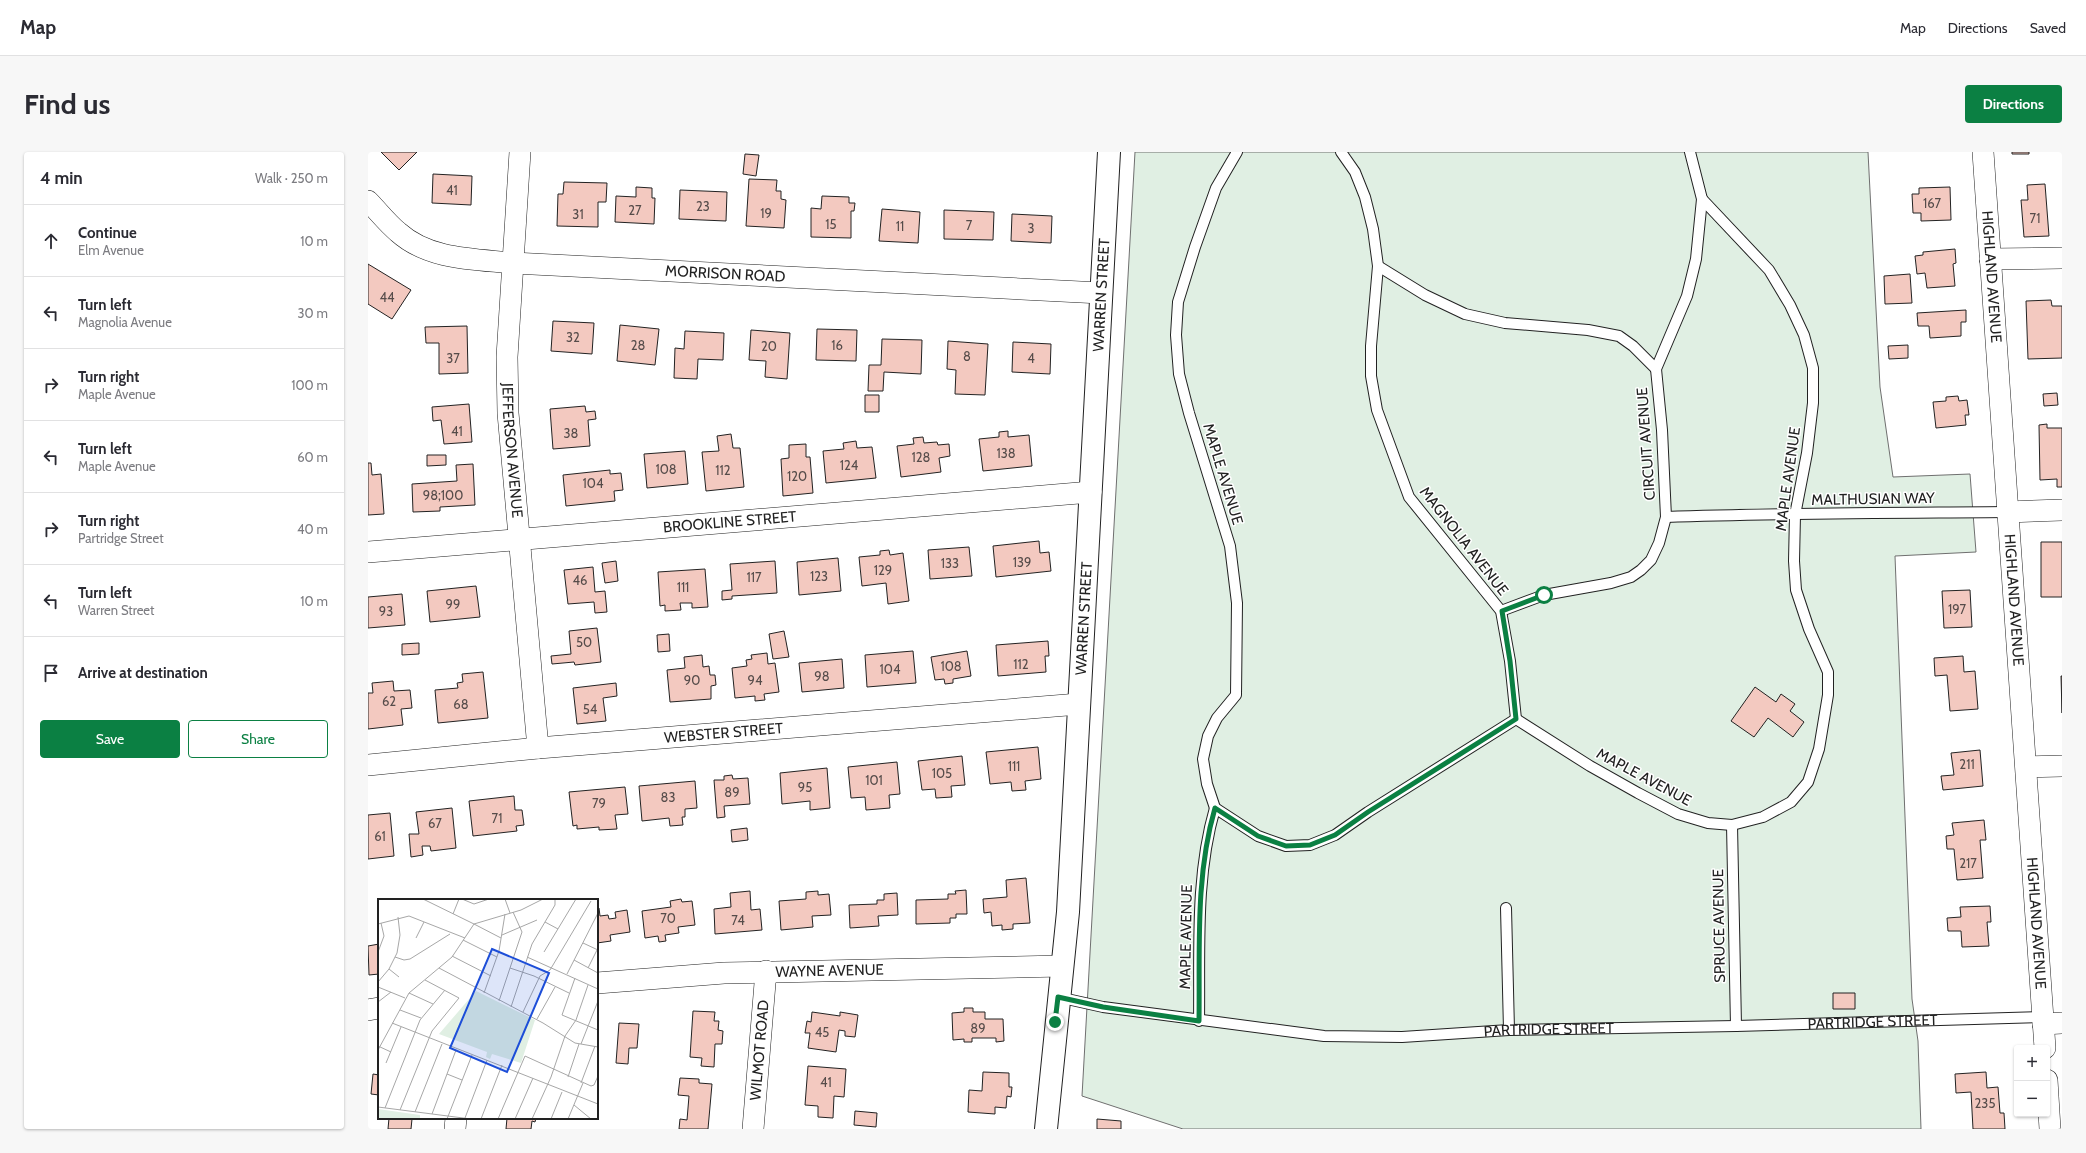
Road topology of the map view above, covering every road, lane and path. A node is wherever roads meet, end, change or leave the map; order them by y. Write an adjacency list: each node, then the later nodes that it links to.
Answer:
1 (520, 152): 11 (street, JEFFERSON AVENUE)
2 (1109, 152): 13 (street, WARREN STREET)
3 (1237, 152): 29 (lane, MAPLE AVENUE)
4 (1341, 152): 12 (lane, MAGNOLIA AVENUE)
5 (1690, 152): 7 (lane)
6 (1983, 152): 10 (street, HIGHLAND AVENUE)
7 (1702, 199): 14 (lane); 18 (lane, MAPLE AVENUE)
8 (368, 201): 11 (street, MORRISON ROAD)
9 (2062, 258): 10 (street)
10 (1990, 259): 17 (street, HIGHLAND AVENUE)
11 (513, 263): 13 (street, MORRISON ROAD); 20 (street, JEFFERSON AVENUE)
12 (1378, 266): 14 (lane); 22 (lane, MAGNOLIA AVENUE)
13 (1102, 293): 15 (street, WARREN STREET)
14 (1656, 369): 19 (lane, CIRCUIT AVENUE)
15 (1091, 492): 20 (street, BROOKLINE STREET); 23 (street, WARREN STREET)
16 (2062, 510): 17 (street)
17 (2007, 512): 18 (lane, MALTHUSIAN WAY); 28 (street, HIGHLAND AVENUE)
18 (1795, 515): 19 (lane, MALTHUSIAN WAY); 30 (lane, MAPLE AVENUE)
19 (1666, 517): 22 (lane, CIRCUIT AVENUE)
20 (520, 538): 21 (street, BROOKLINE STREET); 25 (street, JEFFERSON AVENUE)
21 (368, 552)
22 (1502, 611): 24 (lane, MAGNOLIA AVENUE)
23 (1079, 704): 25 (street, WEBSTER STREET); 32 (street, WARREN STREET)
24 (1516, 719): 29 (lane); 30 (lane, MAPLE AVENUE)
25 (538, 748): 26 (street, WEBSTER STREET)
26 (368, 764)
27 (2062, 766): 28 (street)
28 (2027, 767): 39 (street, HIGHLAND AVENUE)
29 (1215, 808): 38 (lane, MAPLE AVENUE)
30 (1732, 825): 40 (lane, SPRUCE AVENUE)
31 (1506, 908): 41 (lane)
32 (1062, 966): 33 (street, WAYNE AVENUE); 35 (street, WARREN STREET)
33 (766, 972): 34 (street, WAYNE AVENUE); 46 (street, WILMOT ROAD)
34 (598, 983)
35 (1058, 997): 38 (lane, PARTRIDGE STREET); 47 (street, WARREN STREET)
36 (378, 1008): 37 (street)
37 (368, 1010)
38 (1199, 1021): 41 (lane, PARTRIDGE STREET)
39 (2049, 1021): 40 (lane, PARTRIDGE STREET); 42 (street, HIGHLAND AVENUE)
40 (1736, 1026): 41 (lane, PARTRIDGE STREET)
41 (1509, 1030)
42 (2045, 1045)
43 (2047, 1081): 48 (street)
44 (456, 1119): 45 (street)
45 (455, 1129)
46 (752, 1129)
47 (1046, 1129)
48 (2050, 1129)

